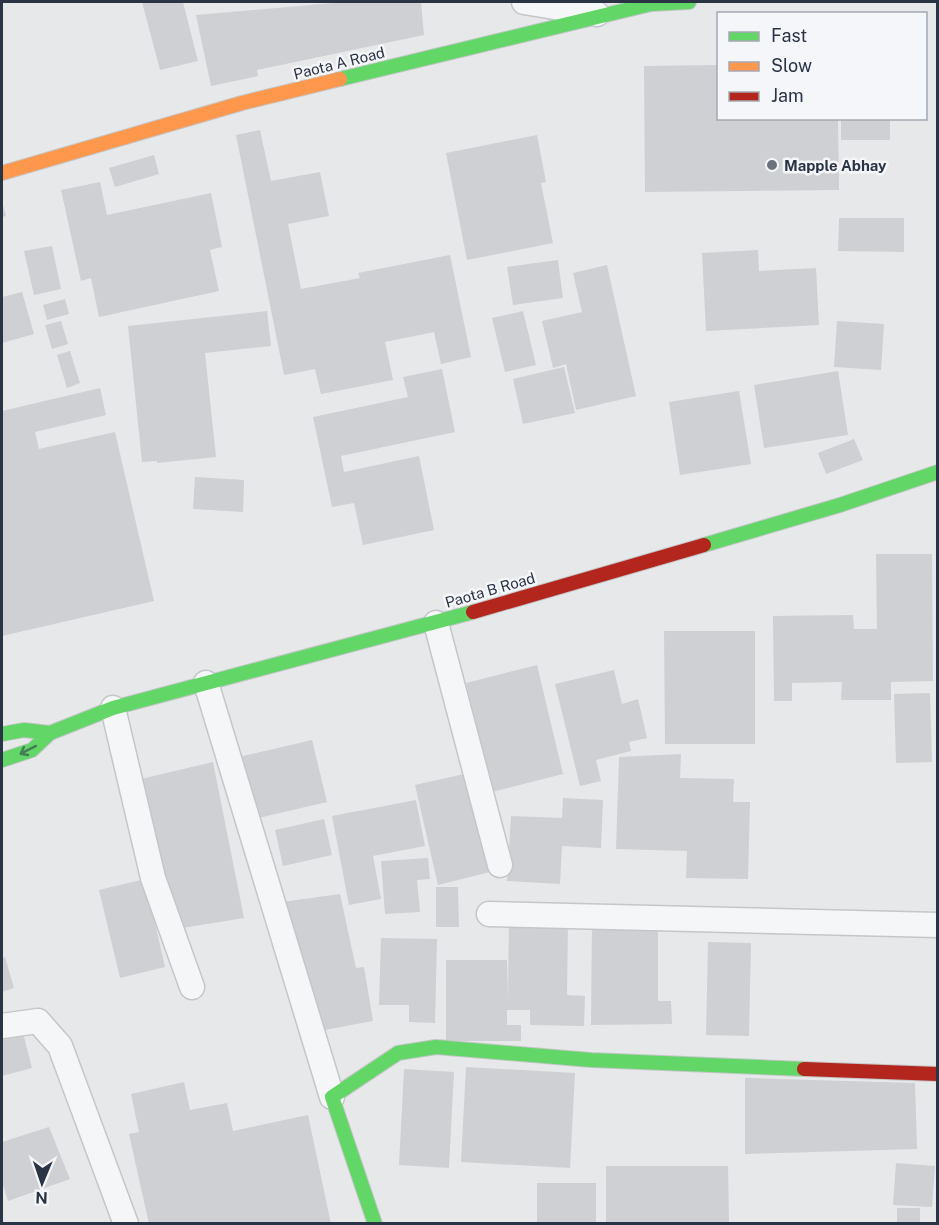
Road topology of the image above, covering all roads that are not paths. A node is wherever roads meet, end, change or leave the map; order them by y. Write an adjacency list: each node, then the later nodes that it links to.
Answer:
1 (524, 2): 3 (street)
2 (689, 2): 3 (street, Paota A Road)
3 (605, 15): 4 (street, Paota A Road)
4 (2, 173)
5 (938, 472): 6 (street, Paota B Road)
6 (436, 623): 7 (street, Paota B Road); 12 (street)
7 (206, 683): 8 (street, Paota B Road); 18 (street)
8 (113, 708): 9 (street, Paota B Road); 15 (street)
9 (50, 733): 10 (street, Paota B Road); 11 (street, Paota B Road, one-way to 11)
10 (2, 734)
11 (2, 760)
12 (500, 865)
13 (489, 914): 14 (street)
14 (938, 925)
15 (192, 987)
16 (2, 1026): 19 (street)
17 (938, 1074): 18 (street)
18 (332, 1097): 20 (street)
19 (126, 1224)
20 (375, 1224)

